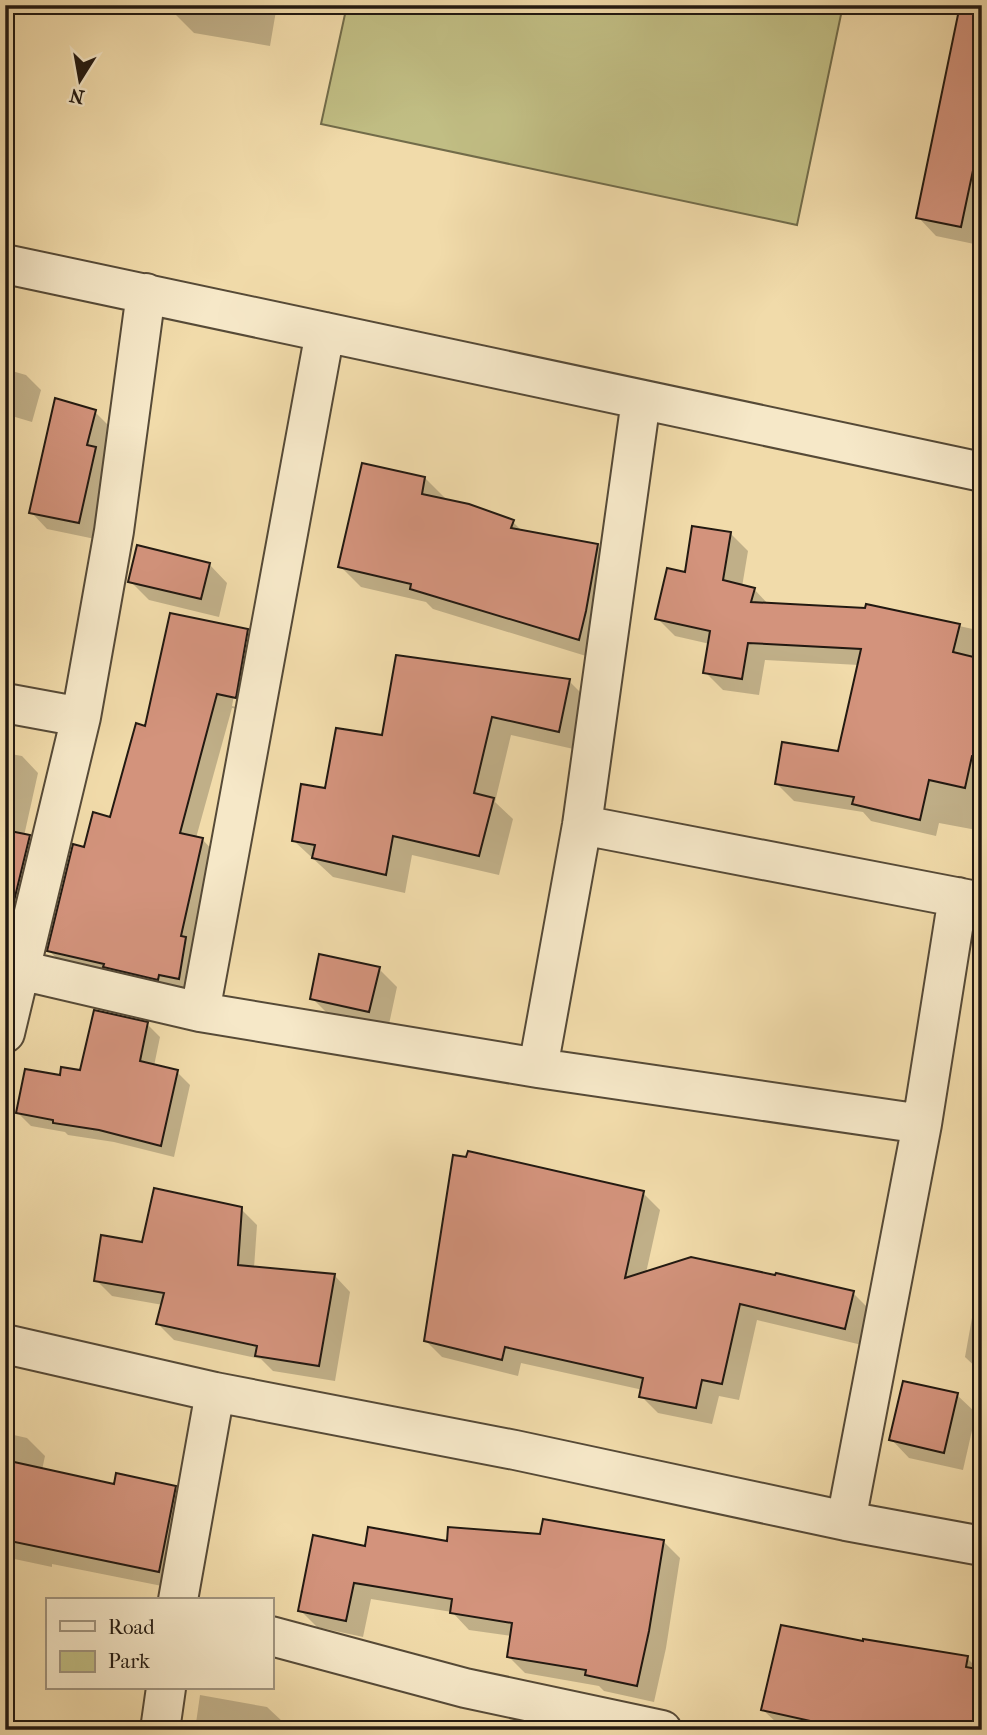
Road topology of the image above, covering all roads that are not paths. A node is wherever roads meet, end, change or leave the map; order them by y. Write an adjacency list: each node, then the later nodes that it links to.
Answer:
1 (5, 264): 2 (street)
2 (146, 293): 3 (street); 7 (street)
3 (325, 332): 4 (street); 11 (street)
4 (641, 400): 5 (street); 8 (street)
5 (982, 472)
6 (5, 703): 7 (street)
7 (81, 716): 10 (street)
8 (582, 825): 9 (street); 13 (street)
9 (970, 900): 14 (street)
10 (20, 970): 11 (street); 12 (street)
11 (200, 1012): 13 (street)
12 (5, 1033)
13 (538, 1068): 14 (street)
14 (922, 1124): 17 (street)
15 (5, 1344): 16 (street)
16 (215, 1392): 17 (street); 19 (street)
17 (846, 1521): 18 (street)
18 (982, 1546)
19 (178, 1598)
20 (273, 1637): 23 (street)
21 (166, 1690): 22 (street)
22 (160, 1730)
23 (662, 1730)

